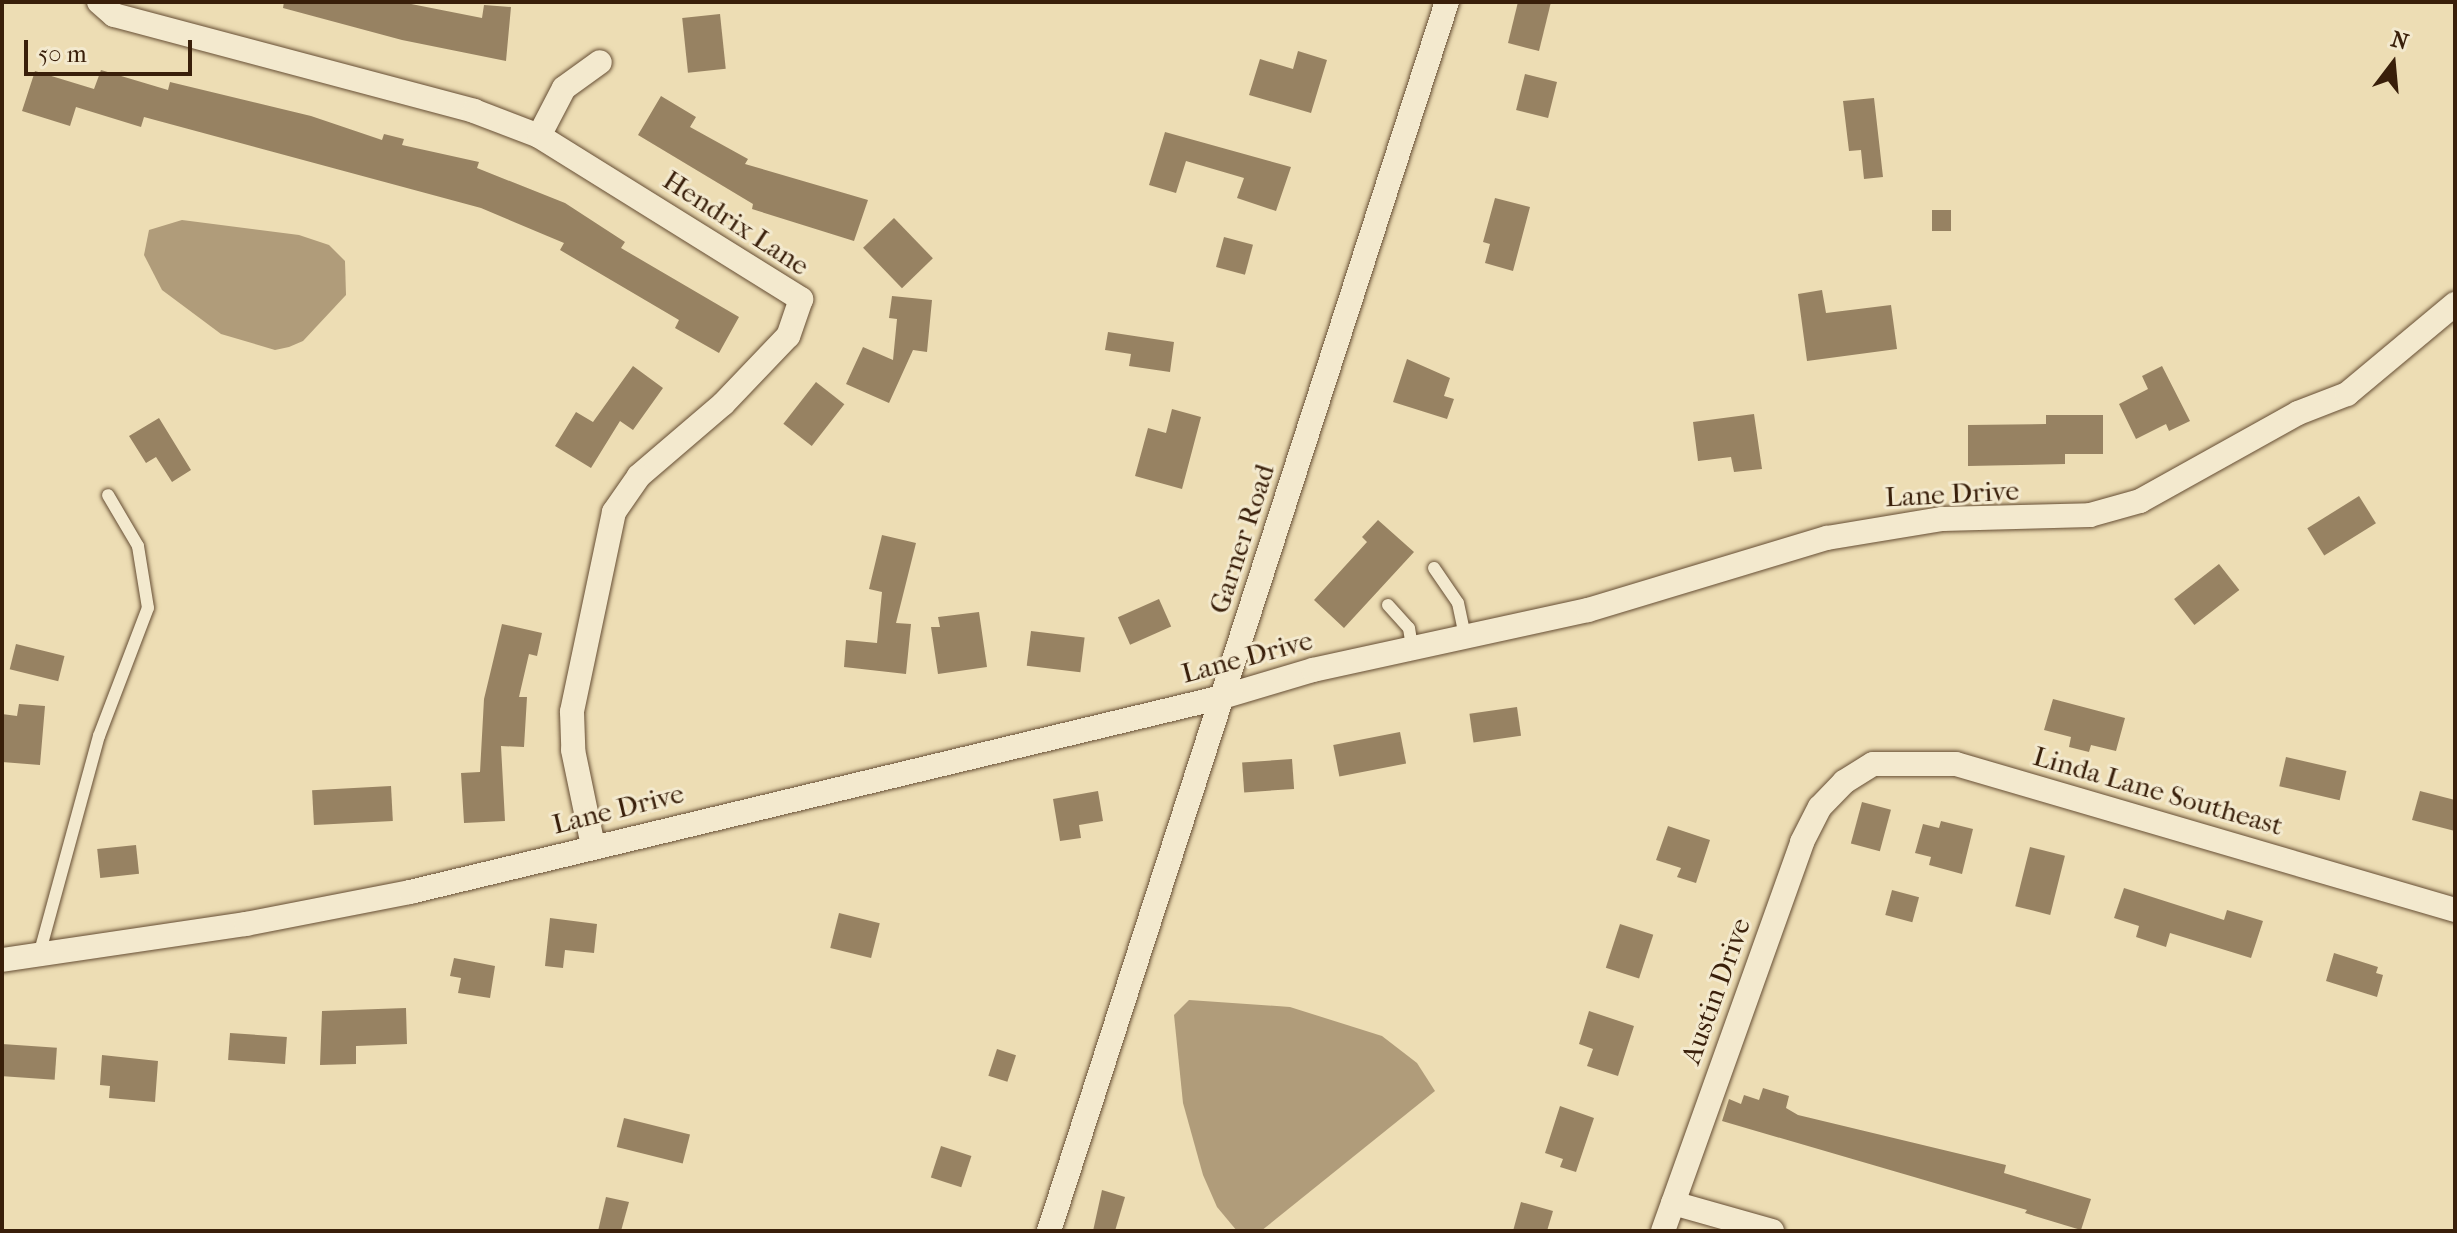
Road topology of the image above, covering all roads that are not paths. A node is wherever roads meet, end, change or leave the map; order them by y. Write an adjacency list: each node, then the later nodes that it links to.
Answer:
1 (99, 2): 4 (street, Hendrix Lane)
2 (1447, 2): 11 (street, Garner Road)
3 (600, 62): 4 (street)
4 (539, 136): 13 (street, Hendrix Lane)
5 (2455, 304): 9 (street, Lane Drive)
6 (108, 495): 15 (lane)
7 (1434, 568): 9 (lane)
8 (1388, 605): 10 (lane)
9 (1465, 637): 10 (street, Lane Drive)
10 (1412, 648): 11 (street, Lane Drive)
11 (1222, 697): 13 (street, Lane Drive); 18 (street, Garner Road)
12 (1844, 782): 14 (street, Linda Lane Southeast); 17 (street, Austin Drive)
13 (593, 846): 15 (street, Lane Drive)
14 (2455, 910)
15 (39, 955): 16 (street, Lane Drive)
16 (2, 960)
17 (1673, 1203): 19 (street, Austin Drive); 20 (street)
18 (1049, 1231)
19 (1663, 1231)
20 (1772, 1231)

